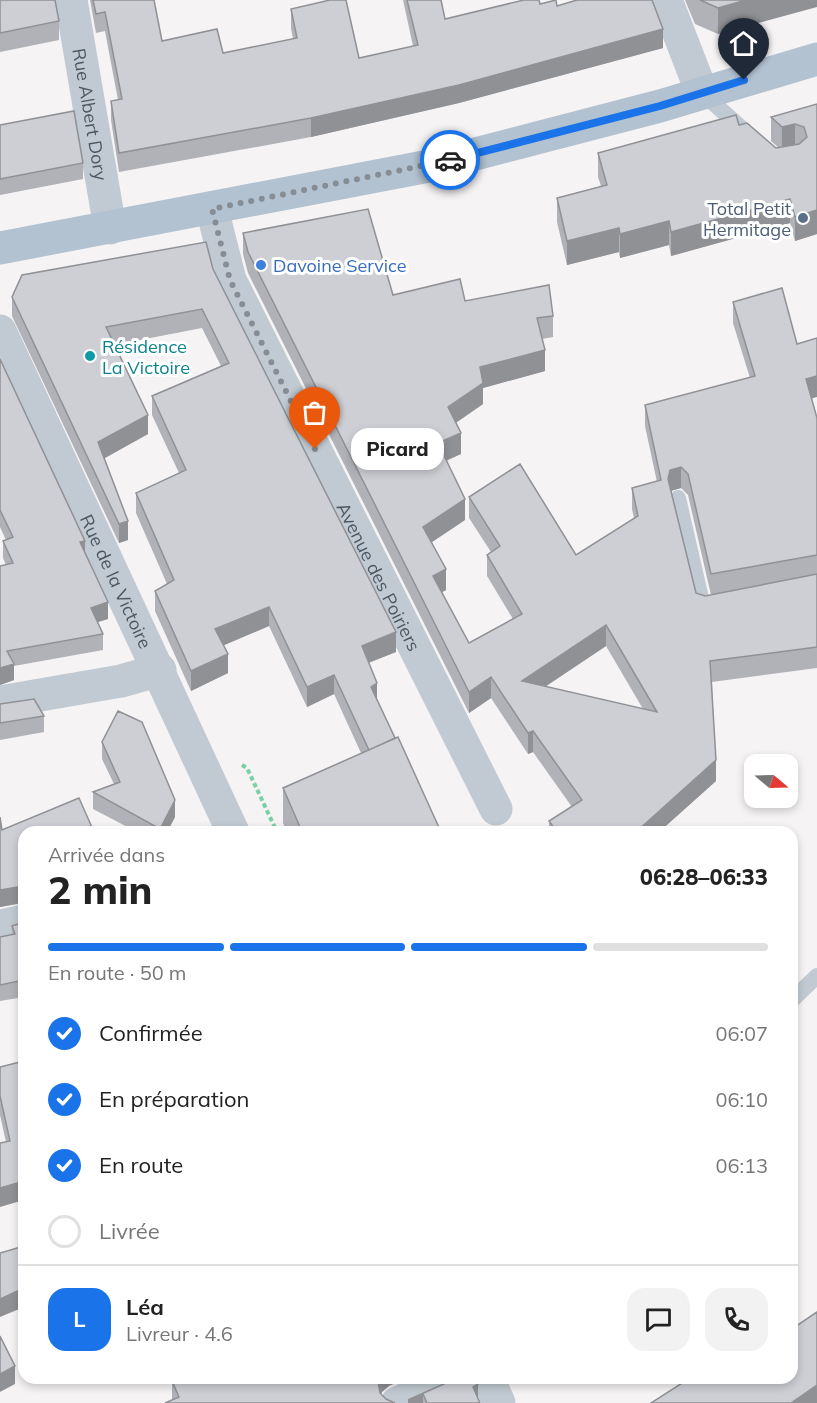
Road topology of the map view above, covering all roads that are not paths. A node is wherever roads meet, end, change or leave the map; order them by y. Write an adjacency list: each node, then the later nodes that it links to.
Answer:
1 (71, 0): 7 (street, Rue Albert Dory)
2 (666, 0): 4 (street)
3 (817, 59): 4 (main road)
4 (702, 93): 5 (lane); 6 (main road)
5 (771, 155)
6 (212, 209): 7 (main road); 14 (street, Avenue des Poiriers)
7 (110, 228): 8 (main road)
8 (0, 248)
9 (0, 331): 12 (street, Rue de la Victoire)
10 (678, 498): 11 (lane)
11 (726, 602)
12 (160, 670): 13 (street); 15 (street, Rue de la Victoire)
13 (0, 702)
14 (496, 809)
15 (230, 826)
16 (18, 922): 17 (street)
17 (0, 926)
18 (817, 976): 19 (lane)
19 (798, 994)
20 (439, 1384): 22 (street)
21 (491, 1384): 23 (street)
22 (397, 1403)
23 (499, 1403)

